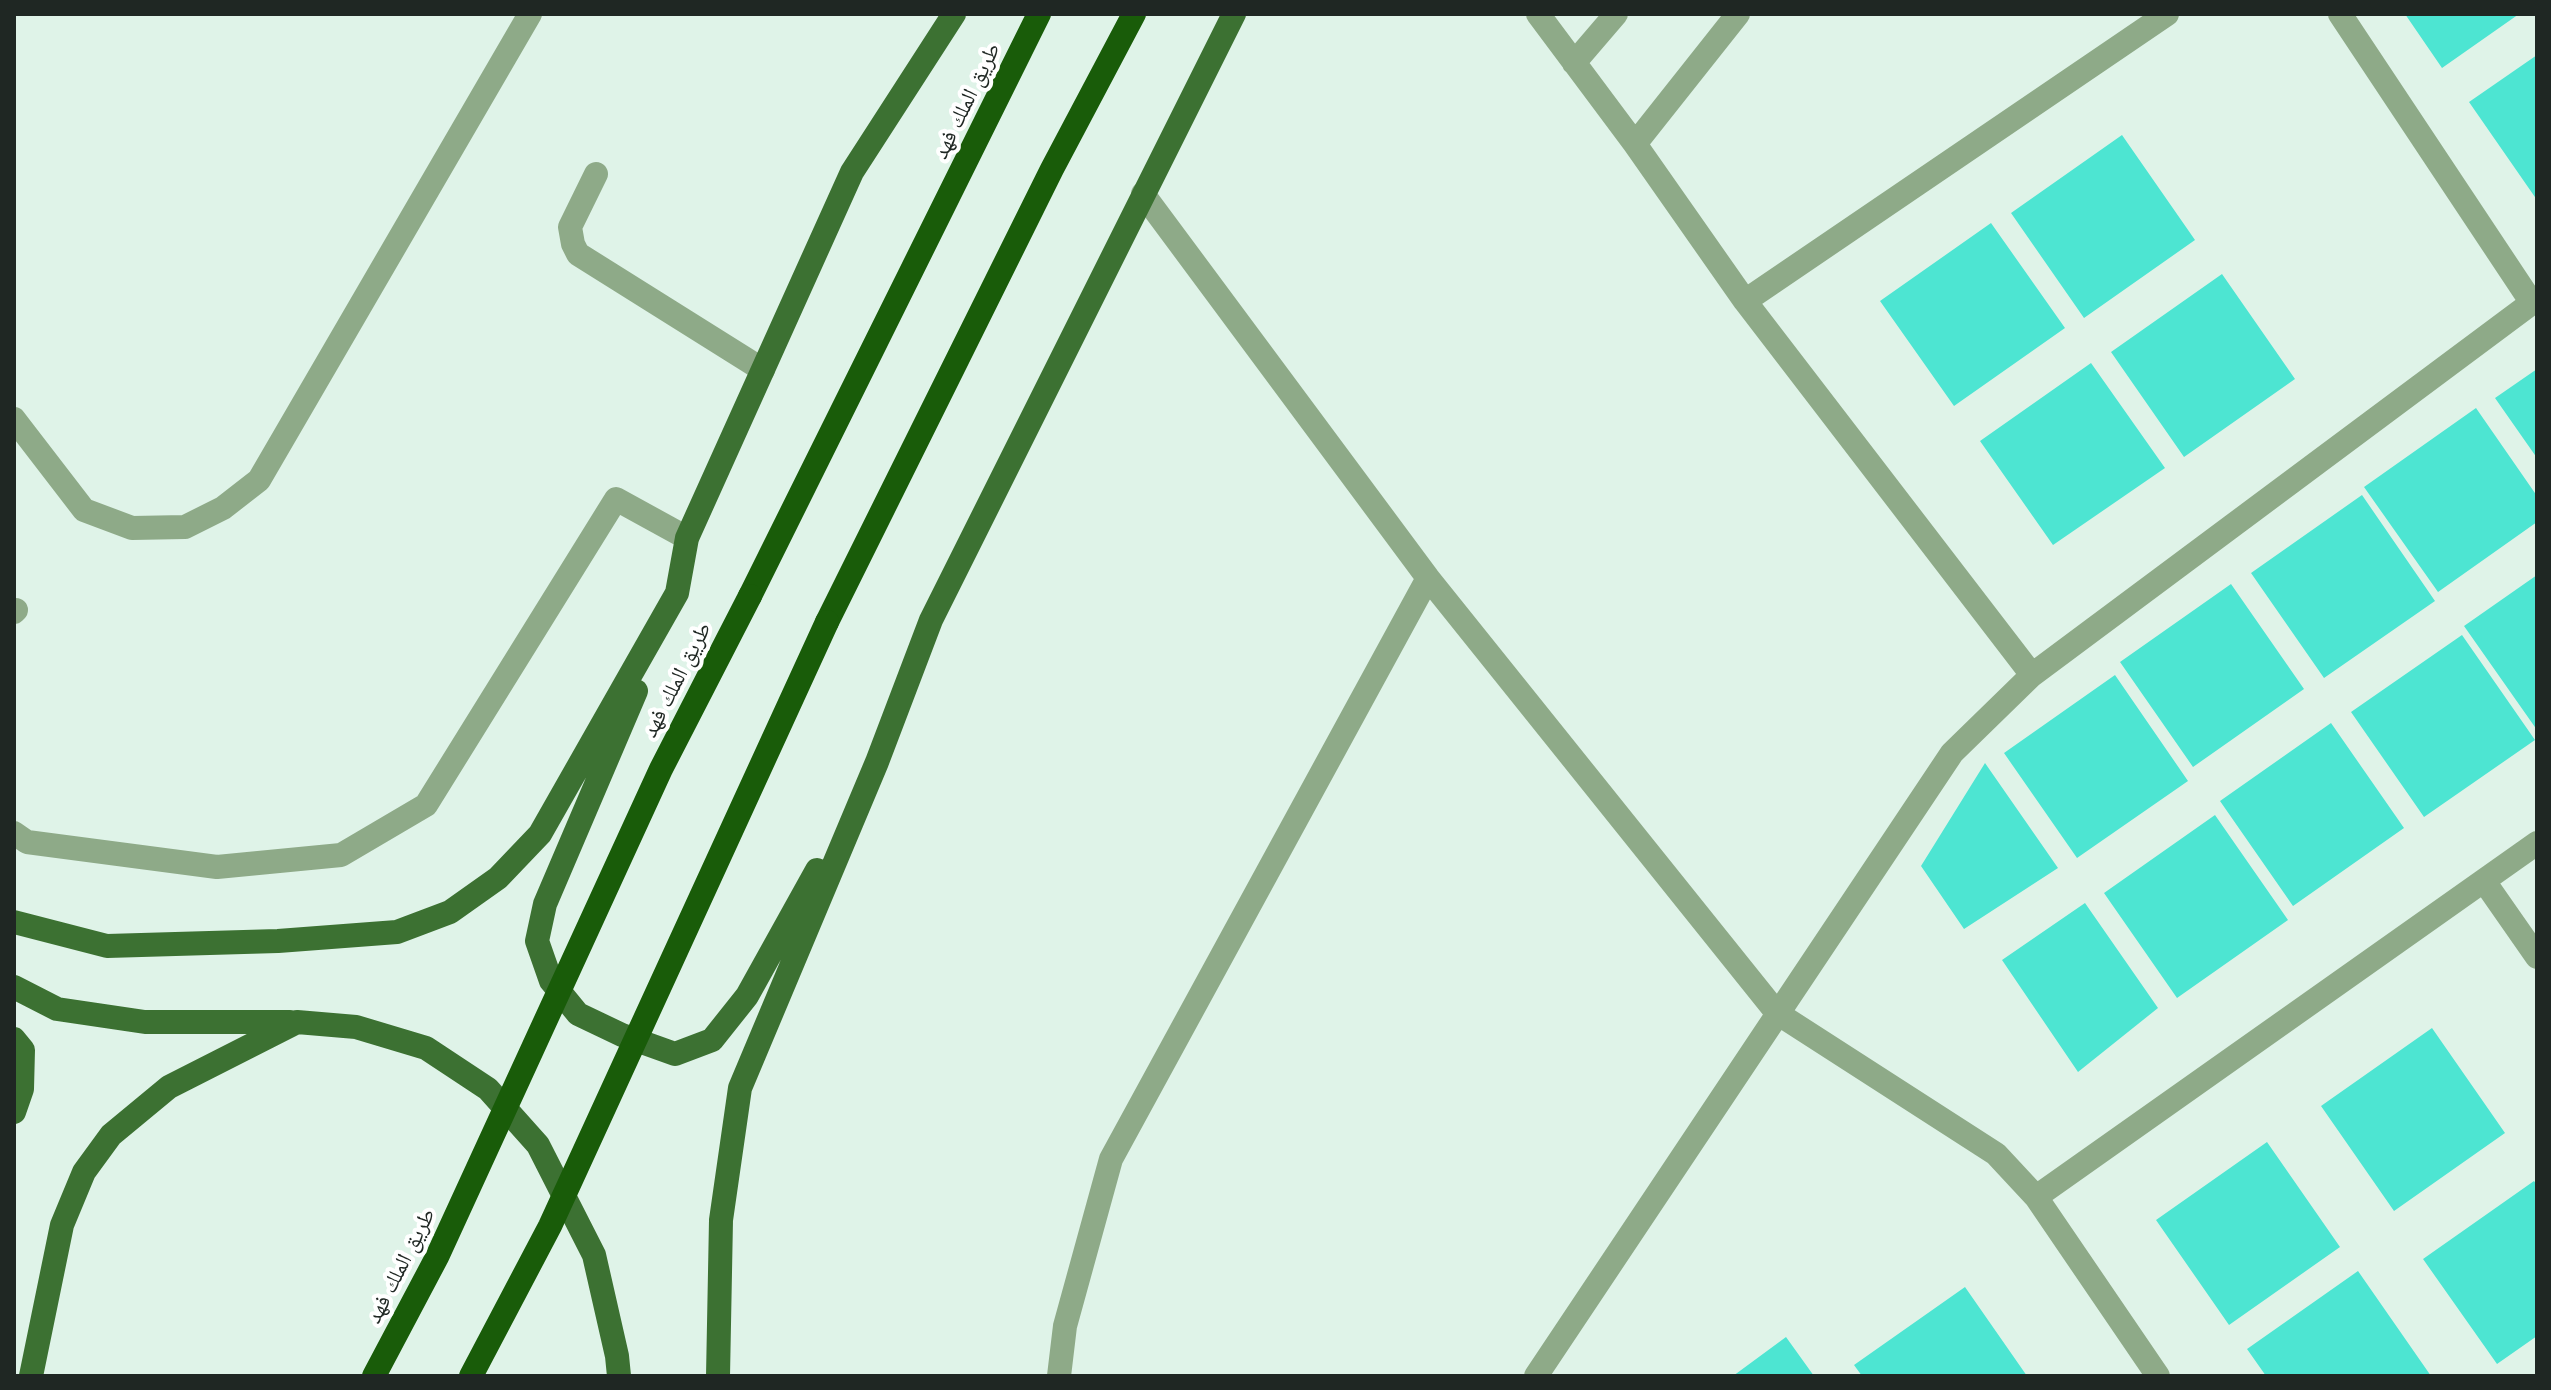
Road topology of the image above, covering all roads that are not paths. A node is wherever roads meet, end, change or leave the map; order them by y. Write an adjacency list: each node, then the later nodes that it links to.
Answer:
1 (530, 14): 18 (street)
2 (954, 14): 17 (main road)
3 (1039, 14): 37 (highway, طريق الملك فهد, bridge)
4 (1134, 14): 38 (highway, bridge)
5 (1234, 14): 14 (main road)
6 (1538, 14): 11 (street)
7 (1616, 14): 11 (street)
8 (1738, 14): 12 (street)
9 (2167, 14): 15 (street)
10 (2340, 14): 16 (street)
11 (1574, 63): 12 (street)
12 (1635, 144): 15 (street)
13 (596, 174): 17 (street)
14 (1143, 194): 20 (street); 23 (main road)
15 (1745, 301): 22 (street)
16 (2534, 301): 22 (street)
17 (763, 370): 19 (main road)
18 (14, 419)
19 (687, 538): 21 (main road); 24 (street)
20 (1428, 578): 30 (street); 40 (street)
21 (677, 593): 23 (main road); 27 (main road)
22 (2032, 675): 30 (street)
23 (877, 762): 39 (main road)
24 (14, 833)
25 (2537, 843): 26 (street)
26 (2484, 881): 28 (street); 34 (street)
27 (14, 922)
28 (2537, 957)
29 (14, 987): 31 (main road)
30 (1777, 1013): 34 (street); 41 (street)
31 (297, 1022): 35 (main road); 36 (main road)
32 (14, 1039): 33 (main road)
33 (14, 1112)
34 (2036, 1197): 42 (street)
35 (619, 1369)
36 (31, 1376)
37 (374, 1376)
38 (471, 1376)
39 (718, 1376)
40 (1059, 1376)
41 (1536, 1376)
42 (2158, 1376)

